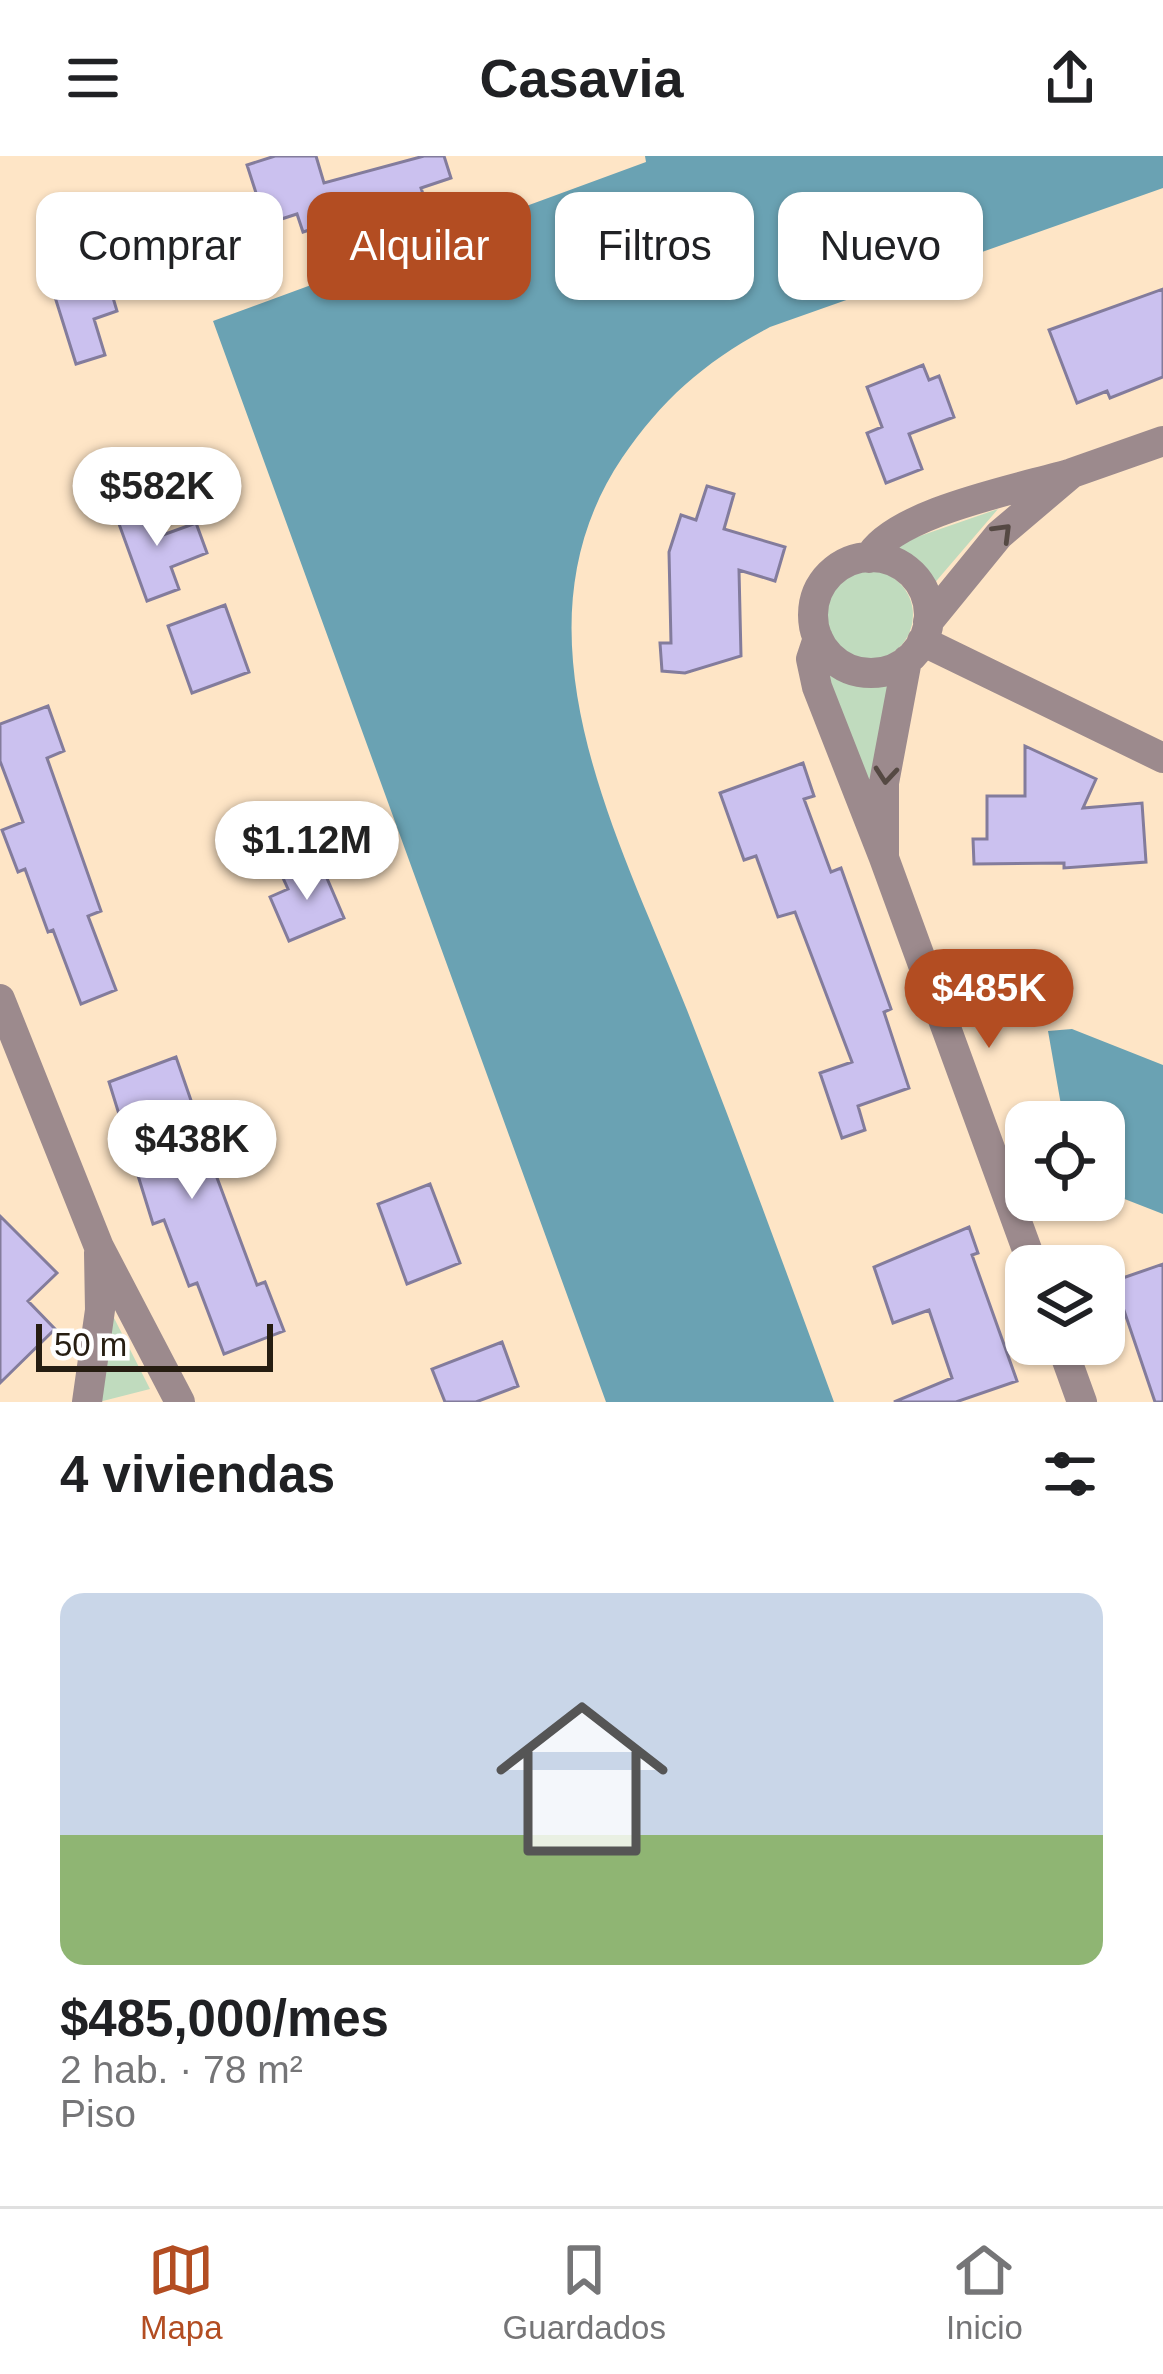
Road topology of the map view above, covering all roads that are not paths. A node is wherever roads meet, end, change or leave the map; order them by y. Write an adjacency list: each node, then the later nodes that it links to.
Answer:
1 (1163, 440): 2 (street)
2 (1072, 473): 3 (street); 5 (street, one-way to 2)
3 (869, 558): 4 (street); 5 (street)
4 (818, 638): 5 (street); 7 (street)
5 (919, 641): 6 (street); 7 (street, one-way to 7)
6 (1163, 758)
7 (884, 858): 9 (street)
8 (0, 999): 10 (street)
9 (1025, 1245)
10 (99, 1247): 12 (street); 13 (street)
11 (1069, 1365): 14 (street)
12 (87, 1402)
13 (180, 1402)
14 (1082, 1402)

